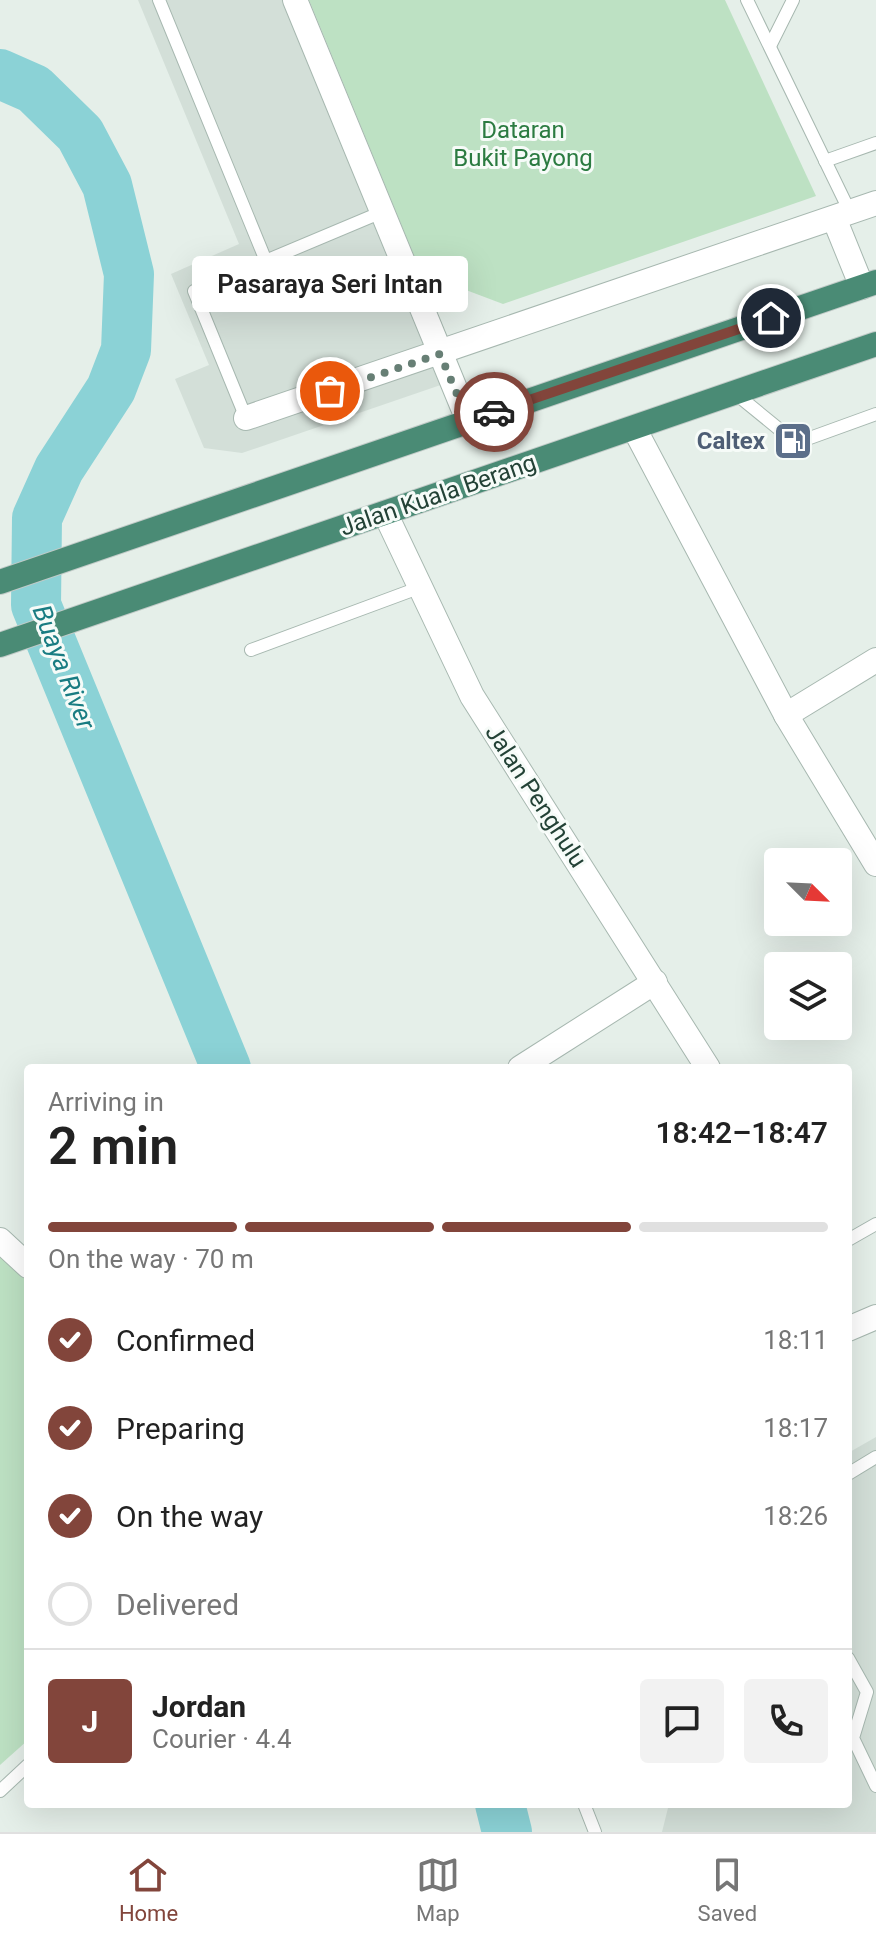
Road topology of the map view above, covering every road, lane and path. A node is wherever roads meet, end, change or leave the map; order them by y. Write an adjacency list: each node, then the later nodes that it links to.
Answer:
1 (159, 0): 11 (lane)
2 (295, 0): 9 (street)
3 (747, 0): 5 (lane)
4 (793, 0): 5 (lane)
5 (770, 46): 7 (lane)
6 (876, 143): 7 (lane)
7 (825, 161): 10 (lane)
8 (876, 203): 10 (street)
9 (382, 212): 11 (lane); 14 (street)
10 (842, 215): 12 (street); 14 (street)
11 (266, 261): 17 (lane)
12 (869, 284): 18 (highway)
13 (876, 344): 15 (highway, Jalan Kuala Berang)
14 (440, 354): 17 (street); 18 (street)
15 (736, 394): 16 (lane); 19 (highway, Jalan Kuala Berang)
16 (876, 414)
17 (246, 418)
18 (468, 420): 21 (highway)
19 (634, 428): 20 (highway, Jalan Kuala Berang); 26 (street)
20 (385, 513): 22 (street, Jalan Penghulu); 23 (highway, Jalan Kuala Berang)
21 (0, 582)
22 (421, 587): 24 (lane); 28 (street, Jalan Penghulu)
23 (0, 645)
24 (251, 650)
25 (876, 660): 26 (street)
26 (786, 715): 27 (street)
27 (876, 864)
28 (655, 982): 29 (street); 30 (street, Jalan Penghulu)
29 (526, 1064)
30 (706, 1064)
31 (876, 1224): 32 (lane)
32 (852, 1238)
33 (0, 1240): 34 (street)
34 (24, 1262)
35 (876, 1317): 36 (street)
36 (852, 1327)
37 (876, 1457): 38 (lane)
38 (852, 1472)
39 (852, 1665): 41 (lane)
40 (24, 1769): 42 (lane)
41 (876, 1786)
42 (0, 1791)
43 (586, 1808): 44 (lane)
44 (595, 1832)

